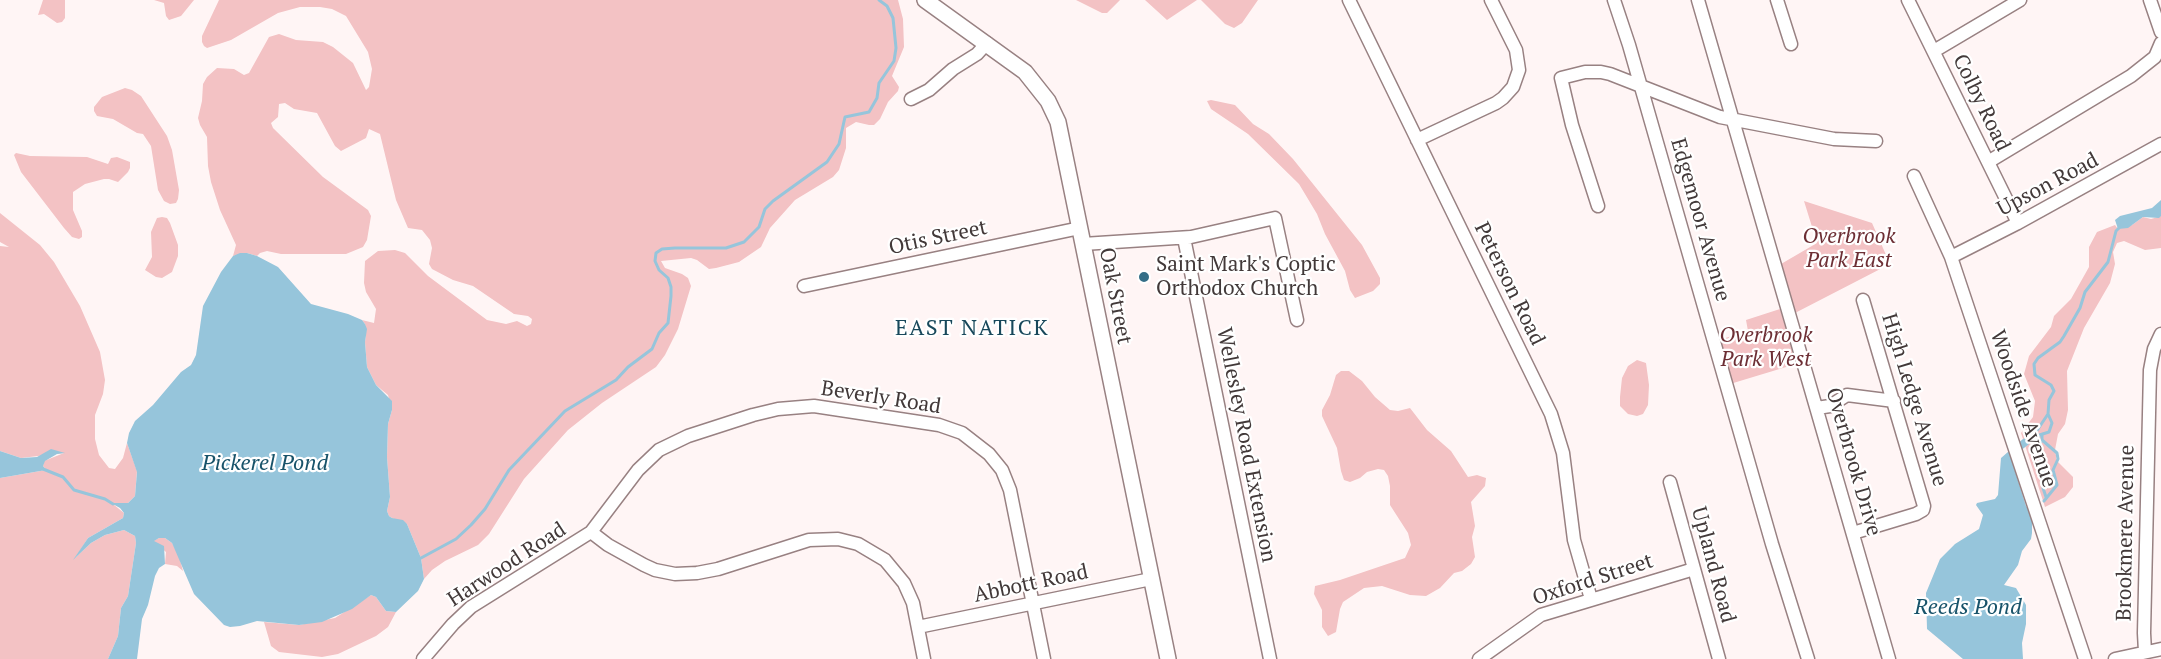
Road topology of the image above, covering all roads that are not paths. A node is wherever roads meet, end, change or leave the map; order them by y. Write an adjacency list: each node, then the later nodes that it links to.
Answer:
1 (1349, 0): 18 (street, Peterson Road)
2 (1491, 0): 18 (street)
3 (1614, 0): 15 (street, Edgemoor Avenue)
4 (1698, 0): 17 (street, Overbrook Drive)
5 (1777, 0): 13 (street)
6 (1908, 0): 14 (street, Colby Road)
7 (2020, 0): 14 (street)
8 (2150, 0): 10 (street)
9 (930, 1): 11 (main road, Oak Street)
10 (2161, 32)
11 (987, 43): 16 (street); 25 (main road, Oak Street)
12 (2161, 43): 21 (street)
13 (1791, 44)
14 (1934, 51): 21 (street, Colby Road)
15 (1641, 86): 17 (street); 23 (street); 54 (street, Edgemoor Avenue)
16 (911, 99)
17 (1732, 120): 19 (street); 34 (street, Overbrook Drive)
18 (1417, 140): 42 (street, Peterson Road)
19 (1876, 141)
20 (2161, 144): 24 (street, Upson Road)
21 (1988, 162): 24 (street, Colby Road)
22 (1914, 176): 28 (street, Woodside Avenue)
23 (1598, 206)
24 (2018, 223): 28 (street, Upson Road)
25 (1080, 228): 27 (main road, Oak Street); 29 (street, Otis Street)
26 (1184, 238): 27 (street); 31 (street); 51 (street, Wellesley Road Extension)
27 (1083, 244): 41 (main road, Oak Street)
28 (1951, 257): 56 (street, Woodside Avenue)
29 (804, 286)
30 (1863, 300): 33 (street, High Ledge Avenue)
31 (1297, 320)
32 (2161, 334): 35 (street, Brookmere Avenue)
33 (1894, 401): 34 (street); 39 (street, High Ledge Avenue)
34 (1817, 408): 39 (street, Overbrook Drive)
35 (2148, 415): 36 (street); 46 (street, Brookmere Avenue)
36 (2161, 419)
37 (1670, 482): 40 (street, Upland Road)
38 (591, 532): 43 (street, Beverly Road); 44 (street); 47 (street, Harwood Road)
39 (1853, 533): 55 (street, Overbrook Drive)
40 (1694, 569): 42 (street, Oxford Street); 53 (street, Upland Road)
41 (1151, 579): 43 (street, Abbott Road); 50 (main road, Oak Street)
42 (1591, 599): 52 (street, Oxford Street)
43 (1033, 604): 44 (street, Abbott Road); 49 (street, Beverly Road)
44 (918, 627): 48 (street)
45 (2161, 650): 46 (street)
46 (2145, 652): 57 (street)
47 (423, 659)
48 (924, 659)
49 (1044, 659)
50 (1168, 659)
51 (1269, 659)
52 (1479, 659)
53 (1719, 659)
54 (1808, 659)
55 (1888, 659)
56 (2085, 659)
57 (2115, 659)

